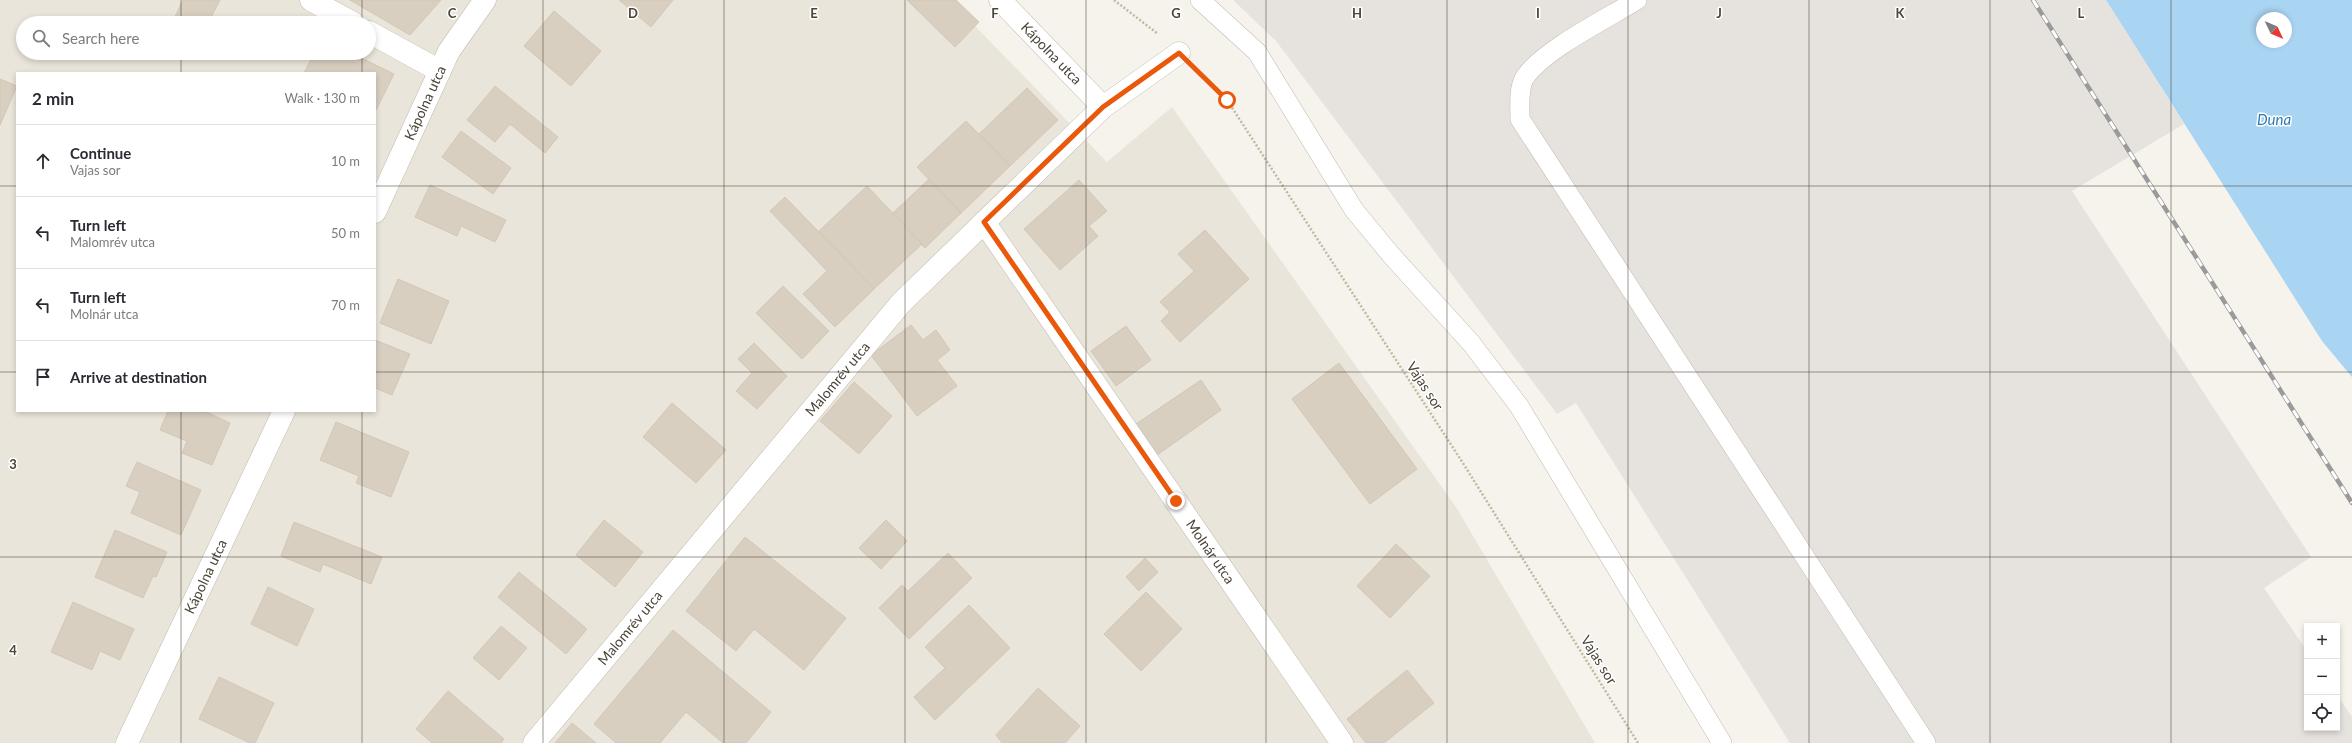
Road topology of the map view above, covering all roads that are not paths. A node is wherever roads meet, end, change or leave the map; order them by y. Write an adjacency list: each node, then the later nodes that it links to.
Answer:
1 (311, 0): 6 (street)
2 (485, 0): 9 (street, Kápolna utca)
3 (1000, 0): 10 (street, Kápolna utca)
4 (1200, 0): 17 (lane)
5 (1636, 0): 18 (lane)
6 (340, 16)
7 (376, 36): 9 (street)
8 (1179, 53): 10 (street, Malomrév utca)
9 (440, 71): 11 (street, Kápolna utca)
10 (1103, 107): 12 (street, Malomrév utca)
11 (376, 210)
12 (984, 222): 15 (street, Malomrév utca); 16 (street, Molnár utca)
13 (284, 412): 14 (street, Kápolna utca)
14 (127, 743)
15 (534, 743)
16 (1342, 743)
17 (1722, 743)
18 (1926, 743)

